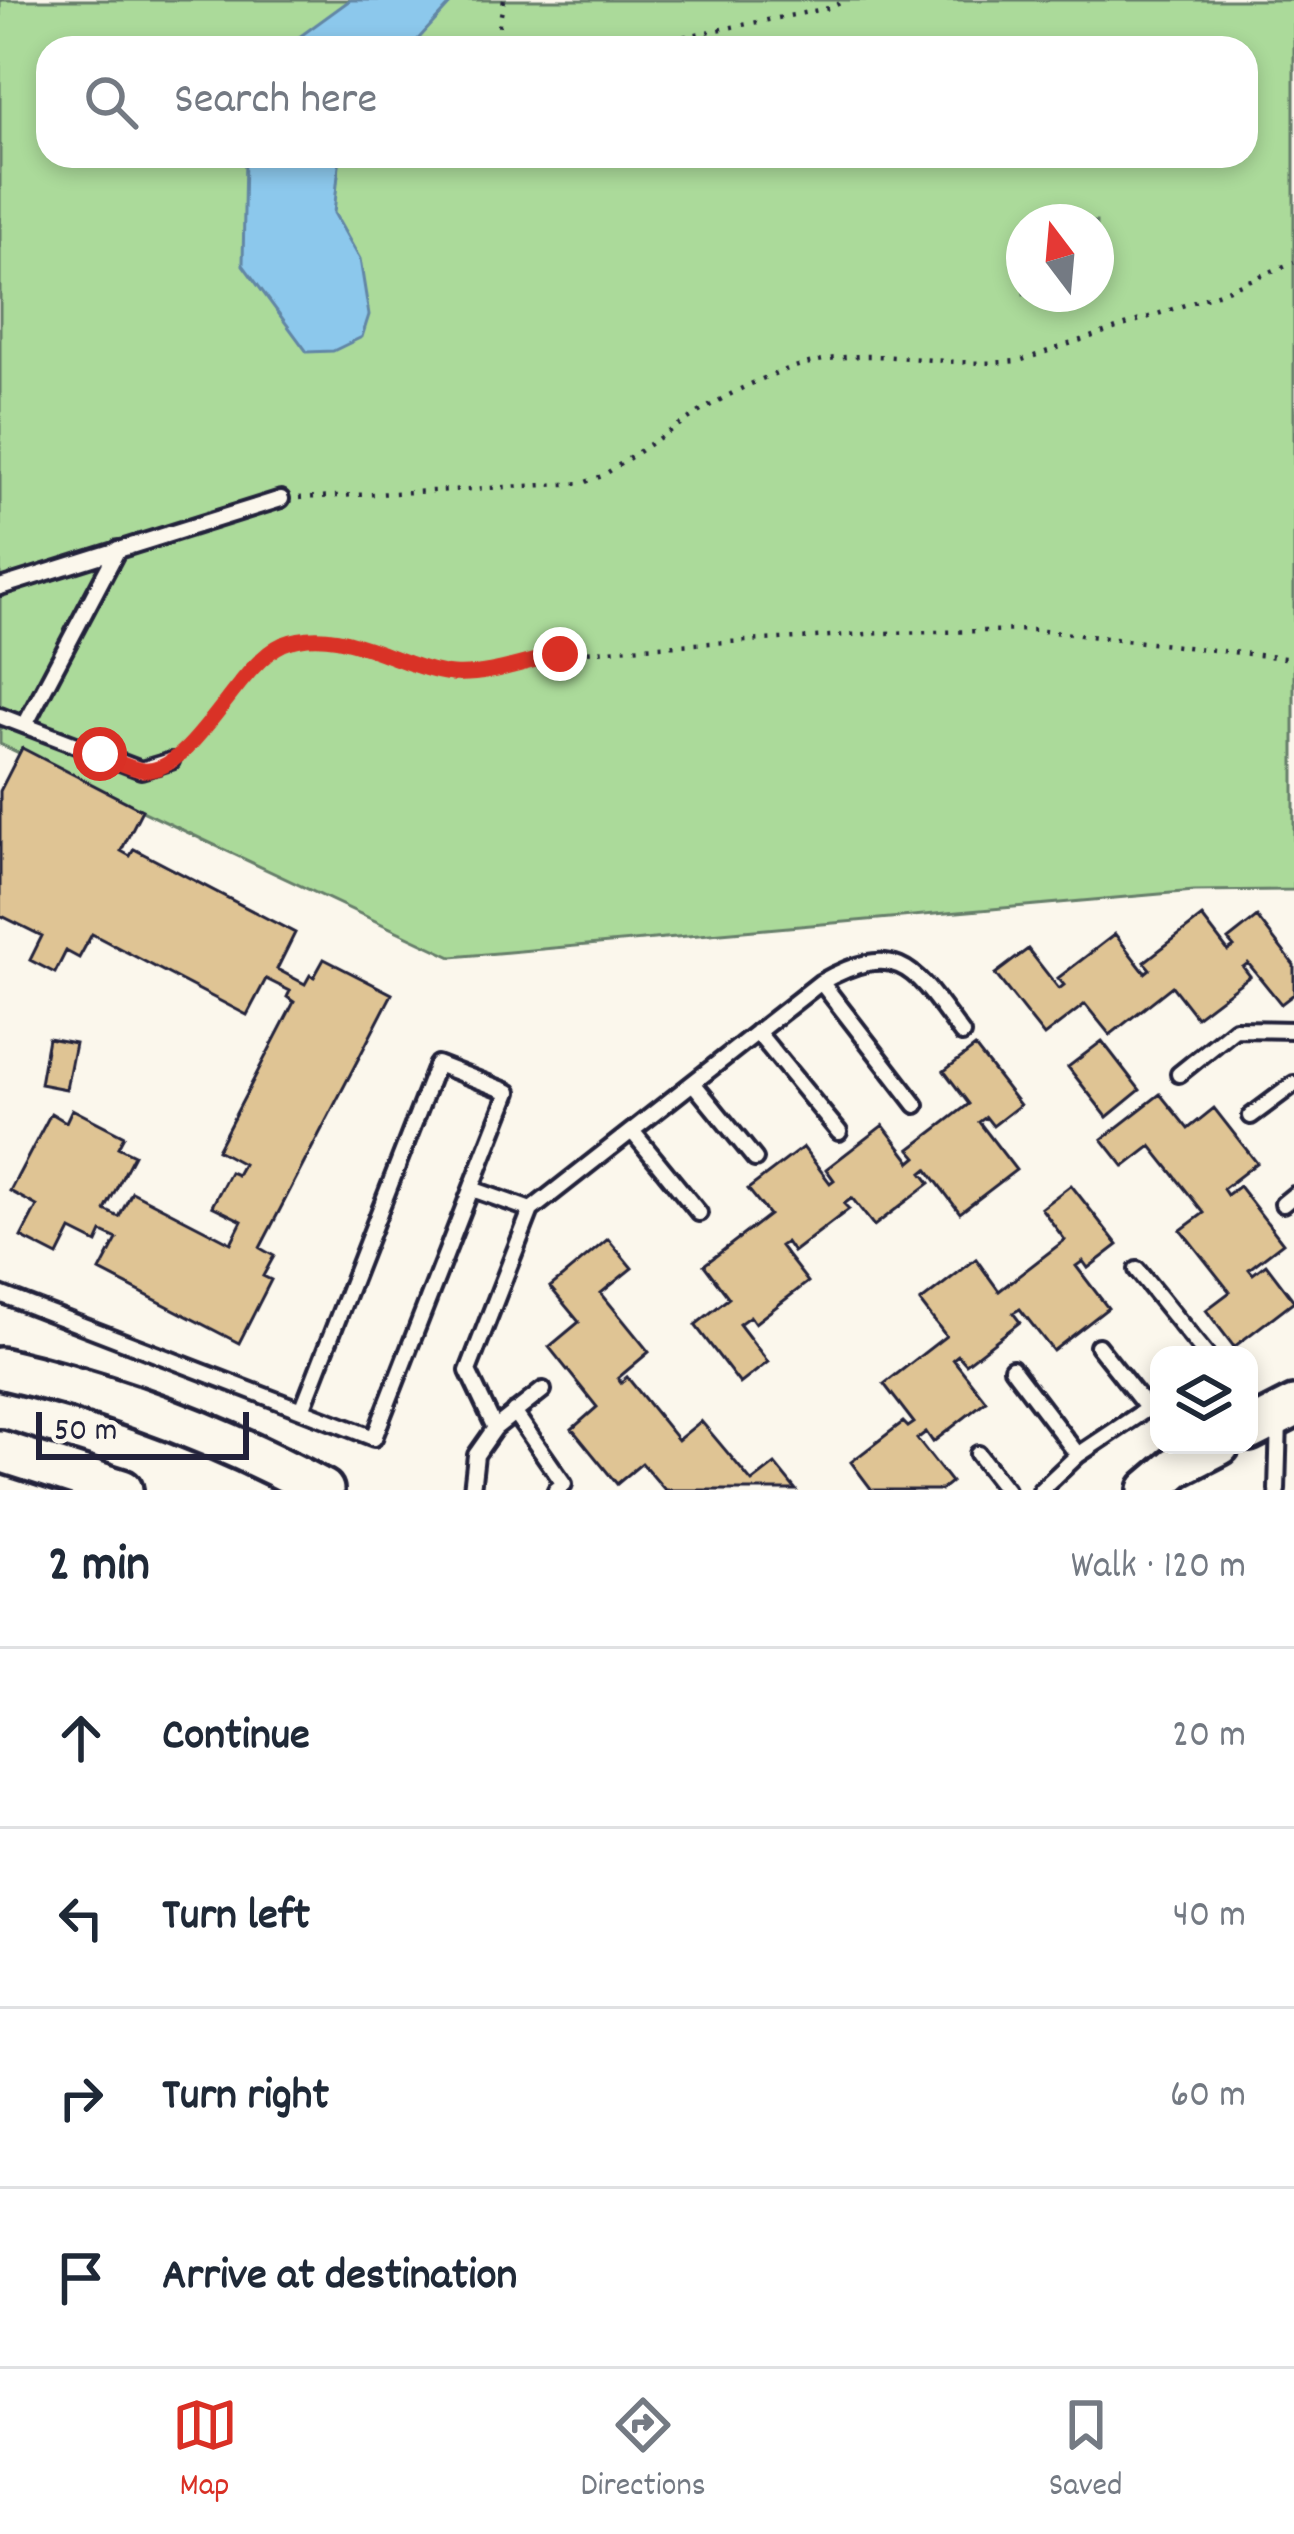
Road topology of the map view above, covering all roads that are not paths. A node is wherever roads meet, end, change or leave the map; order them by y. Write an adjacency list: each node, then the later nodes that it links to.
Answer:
1 (281, 499): 2 (lane)
2 (118, 548): 3 (lane); 5 (lane)
3 (0, 587)
4 (0, 716): 5 (lane)
5 (25, 725): 6 (lane)
6 (171, 761)
7 (821, 982): 9 (lane); 10 (lane); 14 (lane)
8 (1294, 1030): 11 (lane)
9 (757, 1032): 12 (lane); 17 (lane)
10 (962, 1034)
11 (1179, 1074)
12 (693, 1082): 16 (lane); 18 (lane)
13 (1294, 1084): 15 (lane)
14 (916, 1105)
15 (1251, 1115)
16 (632, 1131): 20 (lane); 21 (lane)
17 (839, 1132)
18 (755, 1159)
19 (472, 1189): 20 (lane); 31 (lane); 31 (lane)
20 (531, 1210): 34 (lane)
21 (699, 1213)
22 (1137, 1270): 25 (lane)
23 (0, 1294): 31 (lane)
24 (1098, 1346): 29 (lane)
25 (1199, 1346)
26 (0, 1368): 42 (main road)
27 (1012, 1368): 38 (lane)
28 (543, 1390): 32 (lane)
29 (1150, 1402)
30 (1150, 1407): 38 (lane)
31 (302, 1410)
32 (514, 1412): 34 (lane); 44 (lane)
33 (1274, 1417): 40 (lane)
34 (494, 1428): 43 (lane)
35 (0, 1451): 41 (main road)
36 (978, 1454): 45 (lane)
37 (1201, 1454): 47 (main road)
38 (1078, 1455): 46 (lane)
39 (1294, 1480): 40 (lane)
40 (1277, 1488)
41 (122, 1490)
42 (323, 1490)
43 (472, 1490)
44 (556, 1490)
45 (1006, 1490)
46 (1041, 1490)
47 (1149, 1490)

